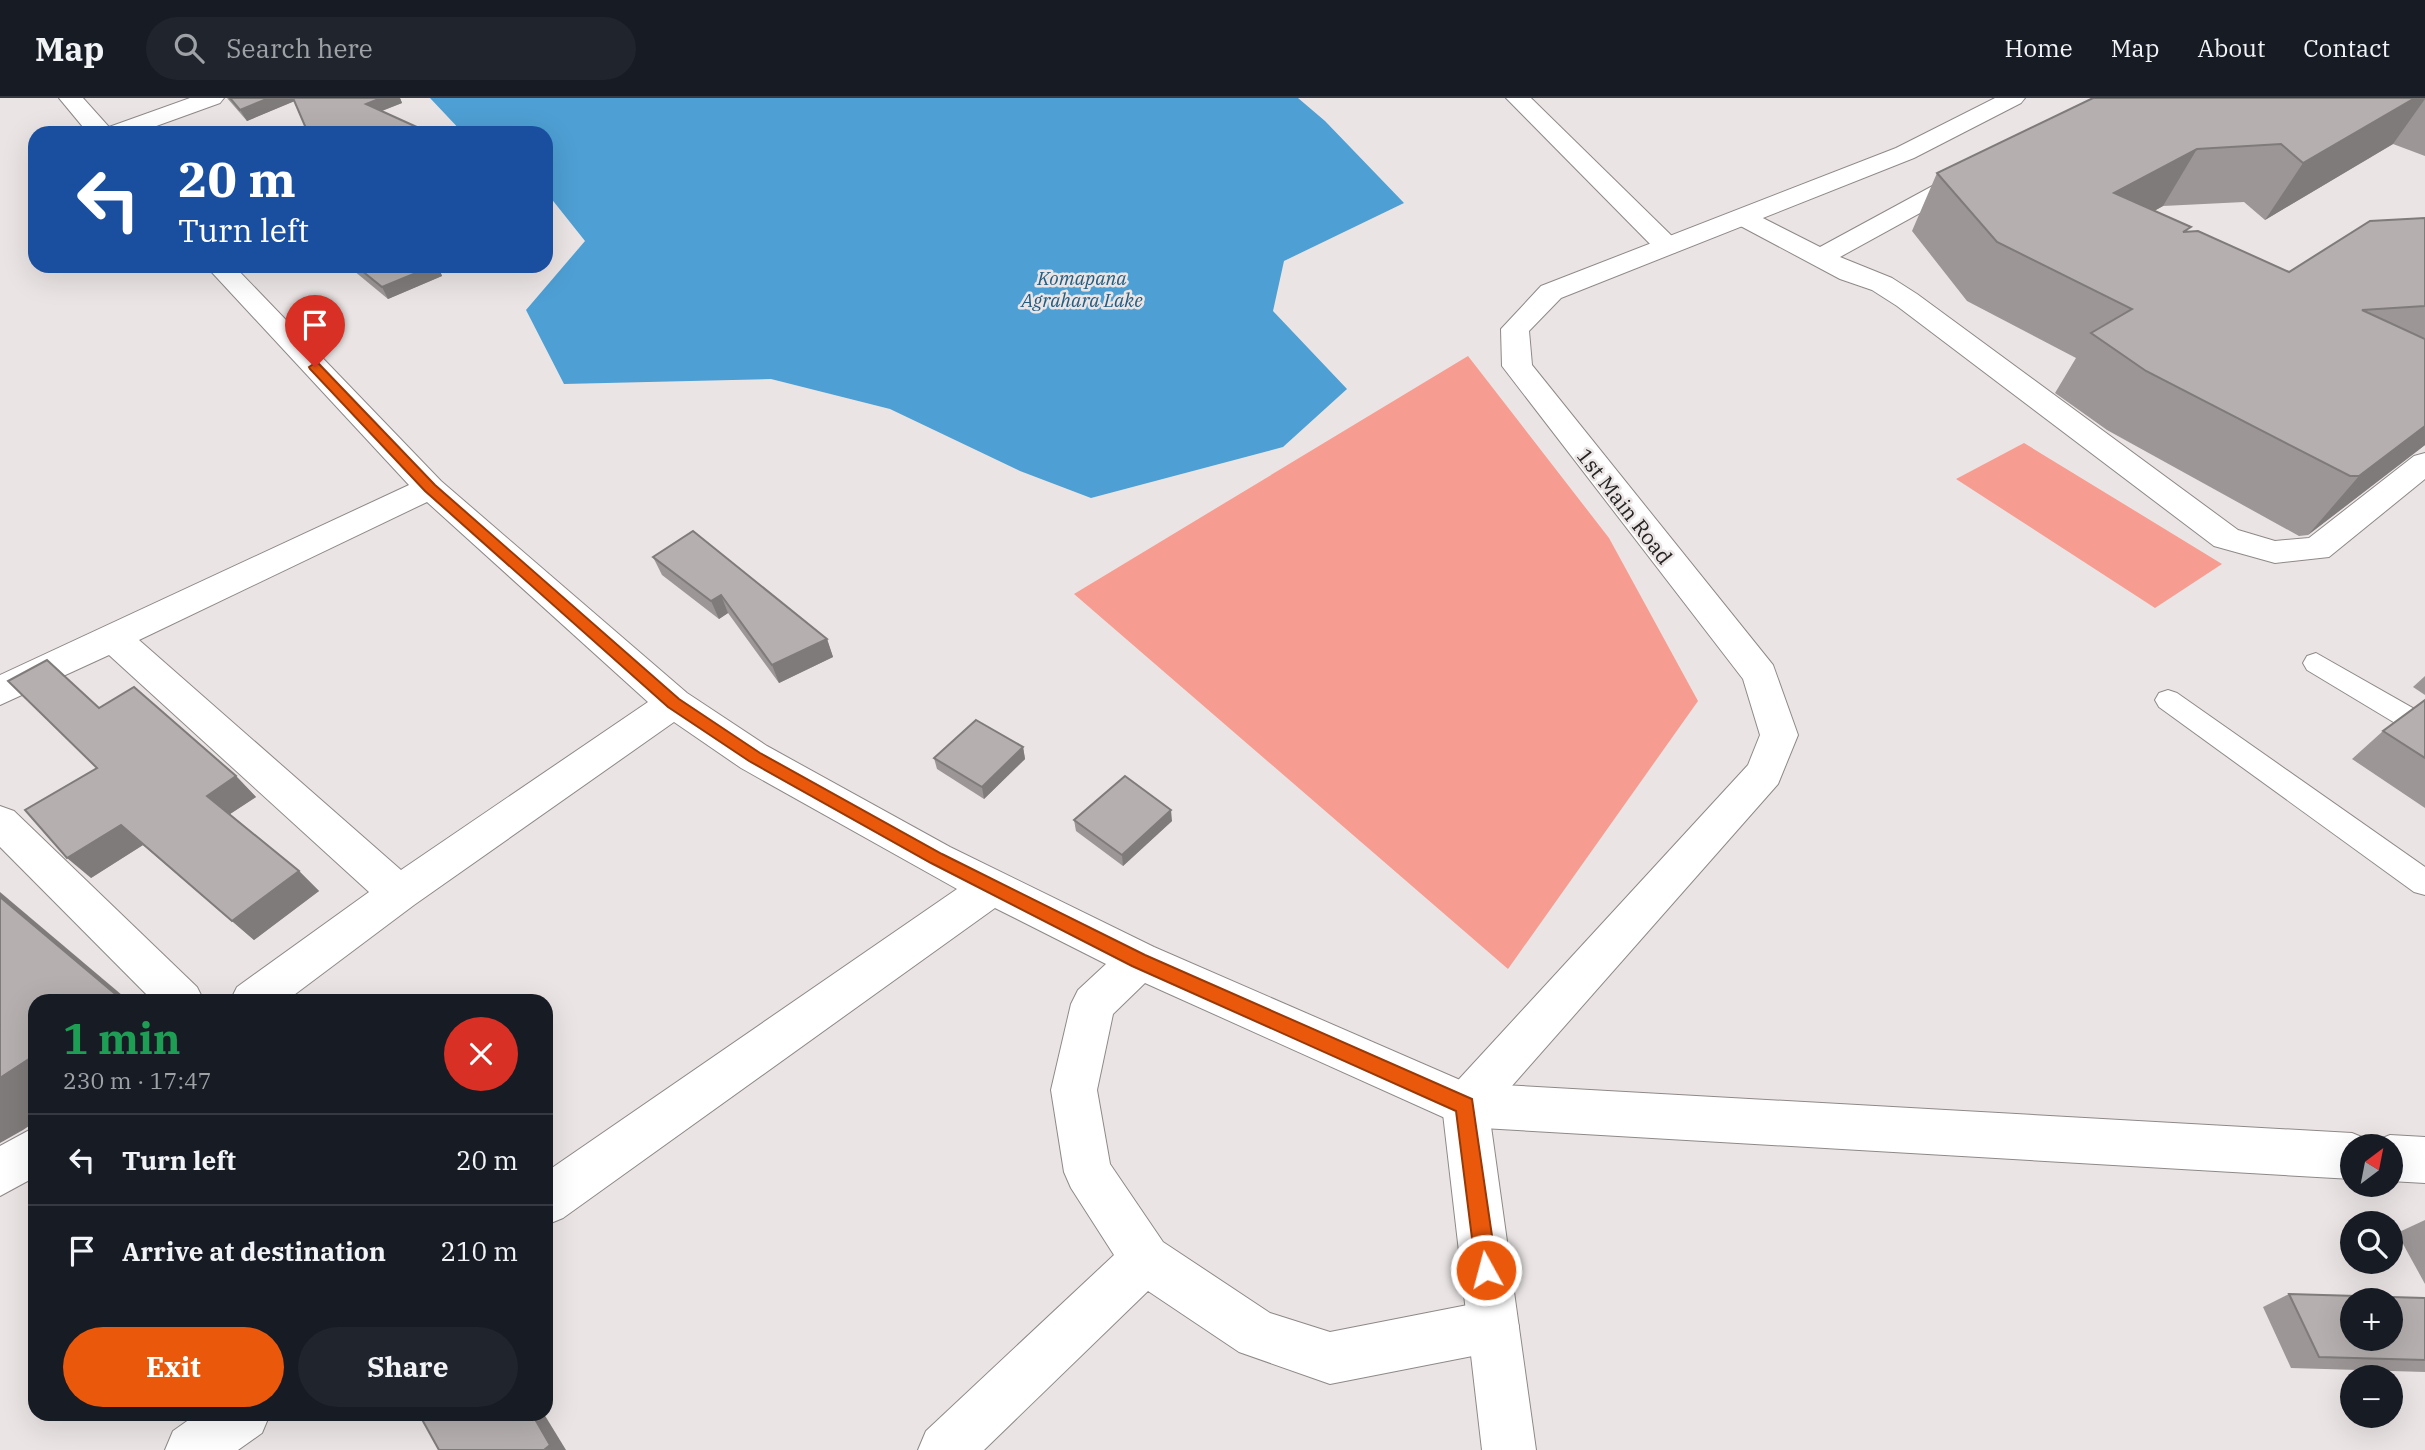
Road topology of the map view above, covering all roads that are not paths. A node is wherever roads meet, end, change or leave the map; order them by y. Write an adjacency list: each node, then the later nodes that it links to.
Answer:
1 (71, 98): 5 (street)
2 (212, 98): 6 (street)
3 (1518, 98): 9 (street)
4 (2013, 98): 8 (street, 1st Main Road)
5 (95, 126)
6 (134, 126)
7 (1990, 165): 10 (street)
8 (1742, 217): 9 (street, 1st Main Road); 10 (street)
9 (1667, 246): 27 (street, 1st Main Road)
10 (1819, 258): 12 (street)
11 (226, 273): 13 (street)
12 (2425, 463)
13 (430, 488): 14 (street); 18 (street)
14 (114, 639): 16 (street); 23 (street)
15 (2316, 663): 19 (lane)
16 (0, 691)
17 (2168, 700): 21 (lane)
18 (674, 703): 22 (street); 23 (street)
19 (2425, 728)
20 (0, 822): 25 (street)
21 (2425, 883)
22 (992, 887): 24 (street); 33 (street)
23 (399, 893): 26 (street)
24 (1139, 960): 27 (street); 34 (street)
25 (175, 994)
26 (262, 994)
27 (1465, 1105): 29 (street); 35 (street)
28 (28, 1155): 32 (street)
29 (2340, 1155)
30 (2403, 1159): 31 (street)
31 (2425, 1160)
32 (0, 1173)
33 (553, 1196)
34 (1145, 1260): 35 (street); 38 (street)
35 (1493, 1326): 39 (street)
36 (233, 1421): 37 (street)
37 (192, 1450)
38 (945, 1450)
39 (1509, 1450)

